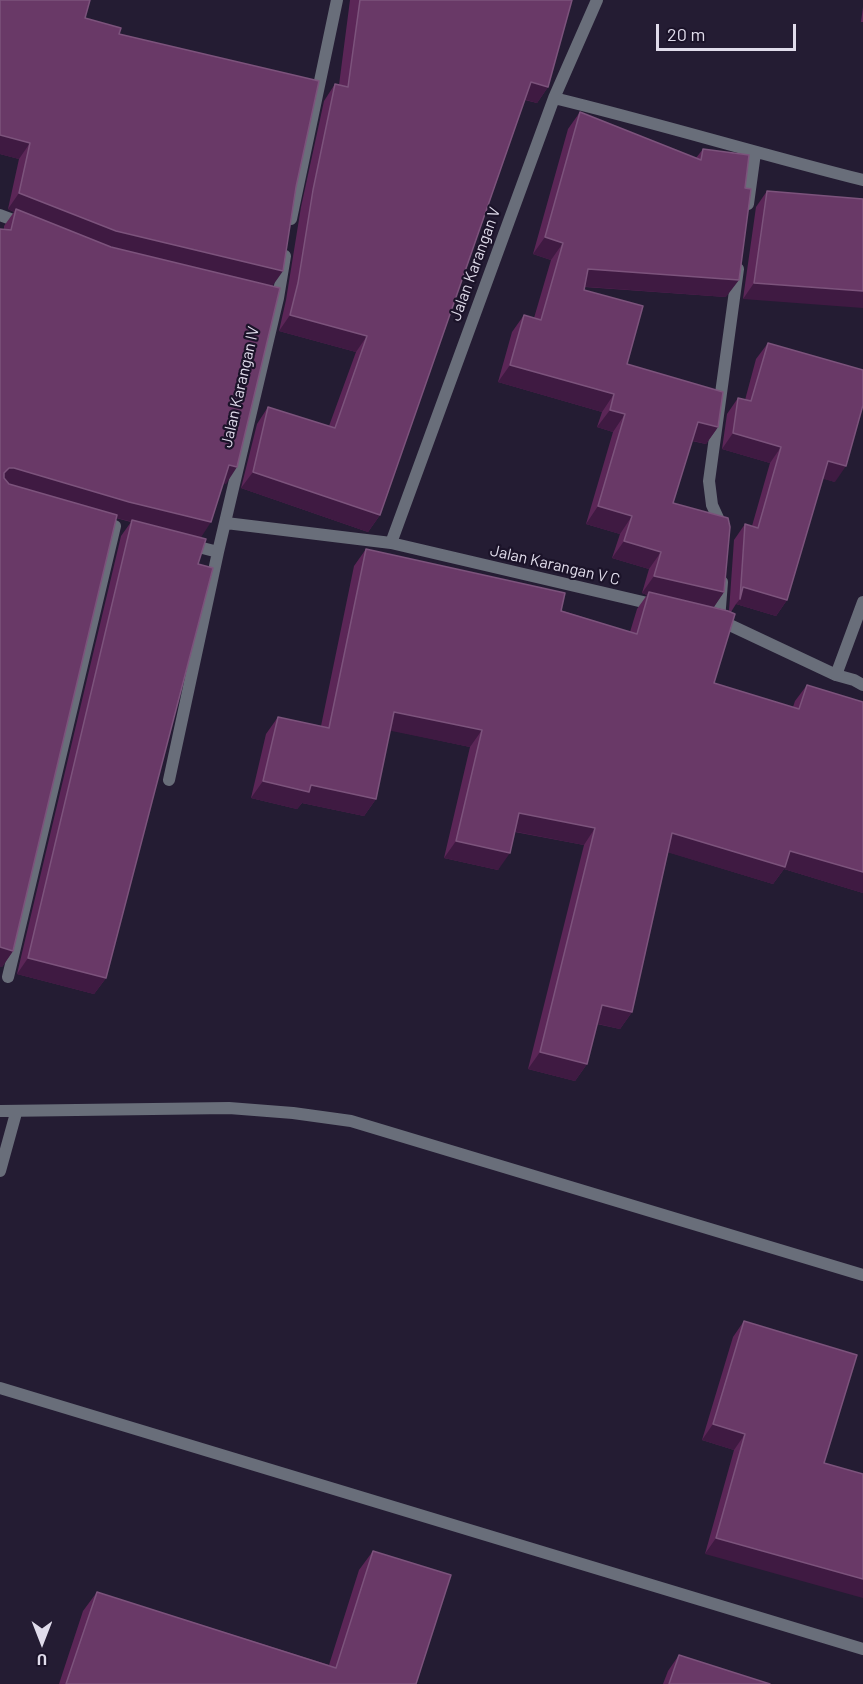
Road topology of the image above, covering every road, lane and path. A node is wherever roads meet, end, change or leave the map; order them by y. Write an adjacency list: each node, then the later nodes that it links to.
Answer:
1 (338, 0): 10 (street, Jalan Karangan IV)
2 (597, 0): 3 (street, Jalan Karangan V)
3 (554, 98): 4 (street); 13 (street, Jalan Karangan V)
4 (755, 153): 5 (street); 6 (street)
5 (863, 180)
6 (747, 211)
7 (0, 215): 8 (street)
8 (36, 229)
9 (740, 258): 14 (street)
10 (226, 523): 13 (street, Jalan Karangan V C); 15 (street, Jalan Karangan IV)
11 (116, 526): 22 (street)
12 (172, 540): 15 (street)
13 (391, 543): 18 (street, Jalan Karangan V C)
14 (726, 544)
15 (218, 552): 21 (street, Jalan Karangan IV)
16 (724, 566): 19 (street)
17 (863, 602): 19 (street)
18 (674, 609)
19 (836, 675): 20 (street)
20 (863, 686)
21 (169, 780)
22 (8, 977)
23 (0, 1112): 24 (street)
24 (16, 1113): 25 (street); 26 (street)
25 (0, 1171)
26 (863, 1275)
27 (0, 1388): 28 (street)
28 (863, 1649)

